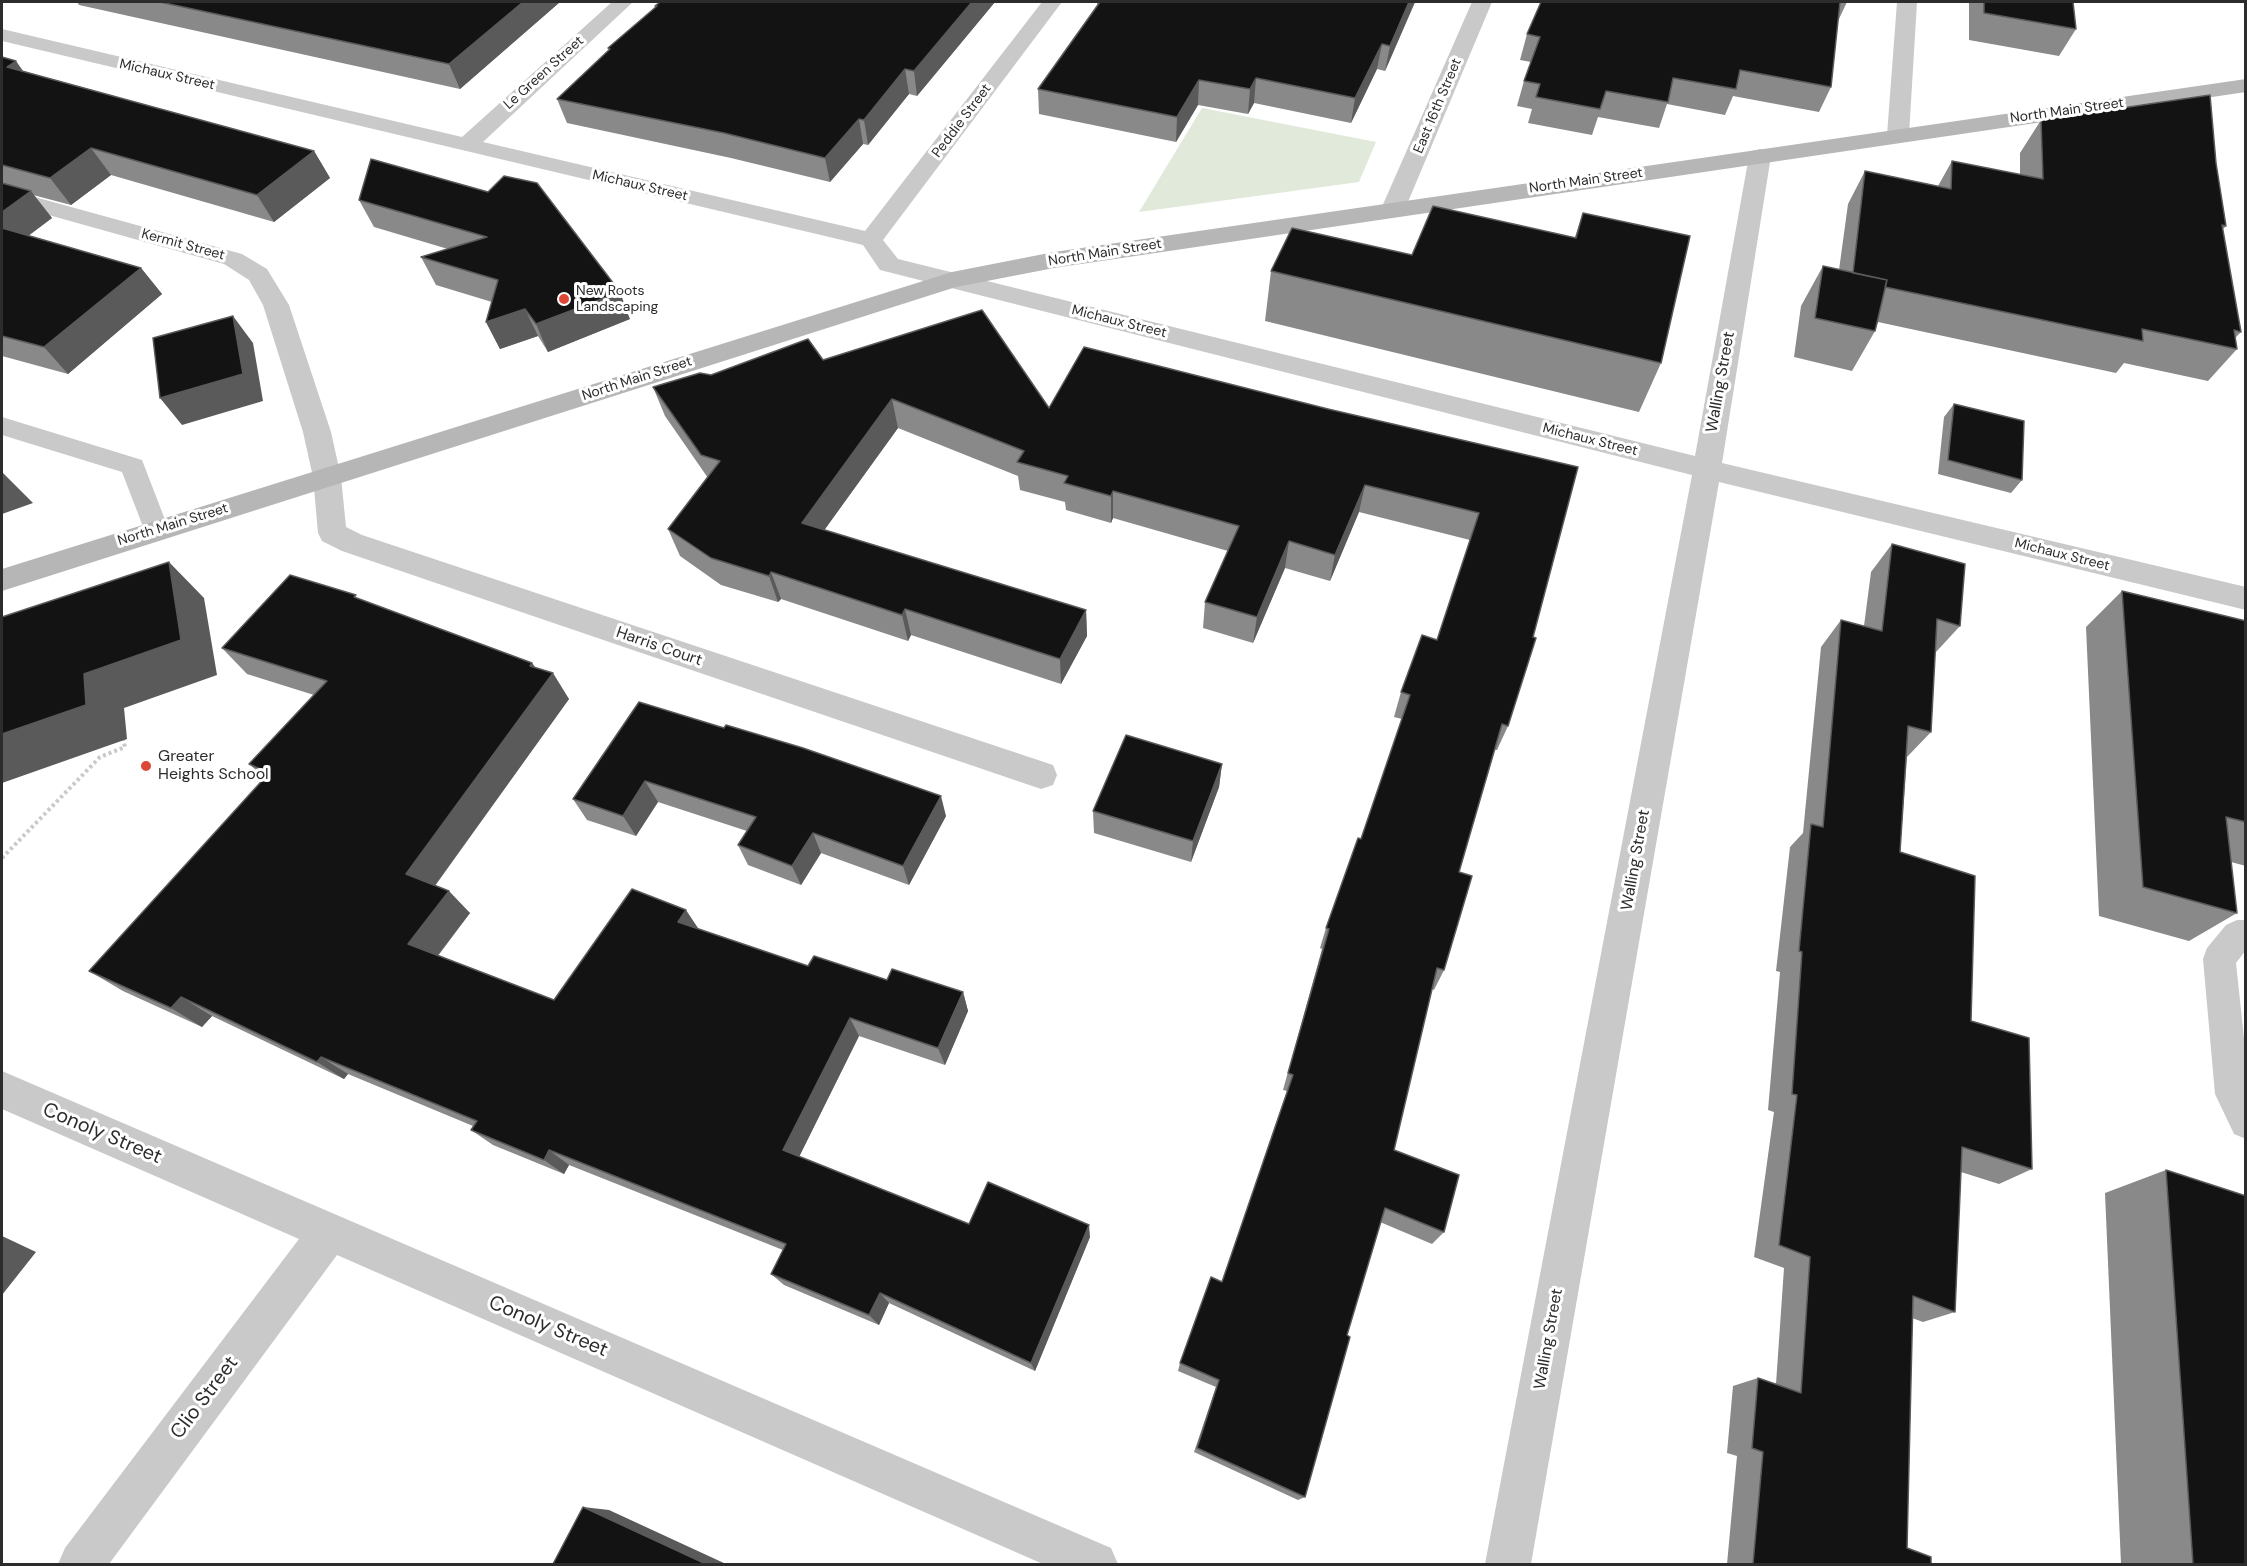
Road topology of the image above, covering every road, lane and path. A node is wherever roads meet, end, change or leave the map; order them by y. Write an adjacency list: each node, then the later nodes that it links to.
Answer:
1 (623, 2): 8 (street, Le Green Street)
2 (1052, 2): 12 (street, Peddie Street)
3 (1482, 2): 11 (street, East 16th Street)
4 (1907, 2): 7 (street)
5 (2, 35): 8 (street, Michaux Street)
6 (2246, 85): 7 (main road, North Main Street)
7 (1898, 135): 9 (main road, North Main Street)
8 (466, 145): 12 (street, Michaux Street)
9 (1761, 156): 11 (main road, North Main Street); 15 (street, Walling Street)
10 (2, 195): 16 (street, Kermit Street)
11 (1393, 209): 13 (main road, North Main Street)
12 (871, 240): 13 (street, Michaux Street)
13 (952, 280): 15 (street, Michaux Street); 16 (main road, North Main Street)
14 (2, 426): 17 (lane)
15 (1707, 469): 19 (street, Michaux Street); 29 (street, Walling Street)
16 (327, 477): 17 (main road, North Main Street); 21 (street, Harris Court)
17 (156, 530): 18 (main road, North Main Street)
18 (2, 580)
19 (2246, 600)
20 (123, 736): 22 (path)
21 (1041, 775)
22 (2, 858)
23 (2246, 934): 25 (lane)
24 (2, 1090): 26 (street, Conoly Street)
25 (2246, 1122)
26 (329, 1232): 27 (street, Clio Street); 28 (street, Conoly Street)
27 (81, 1564)
28 (1095, 1564)
29 (1508, 1564)

